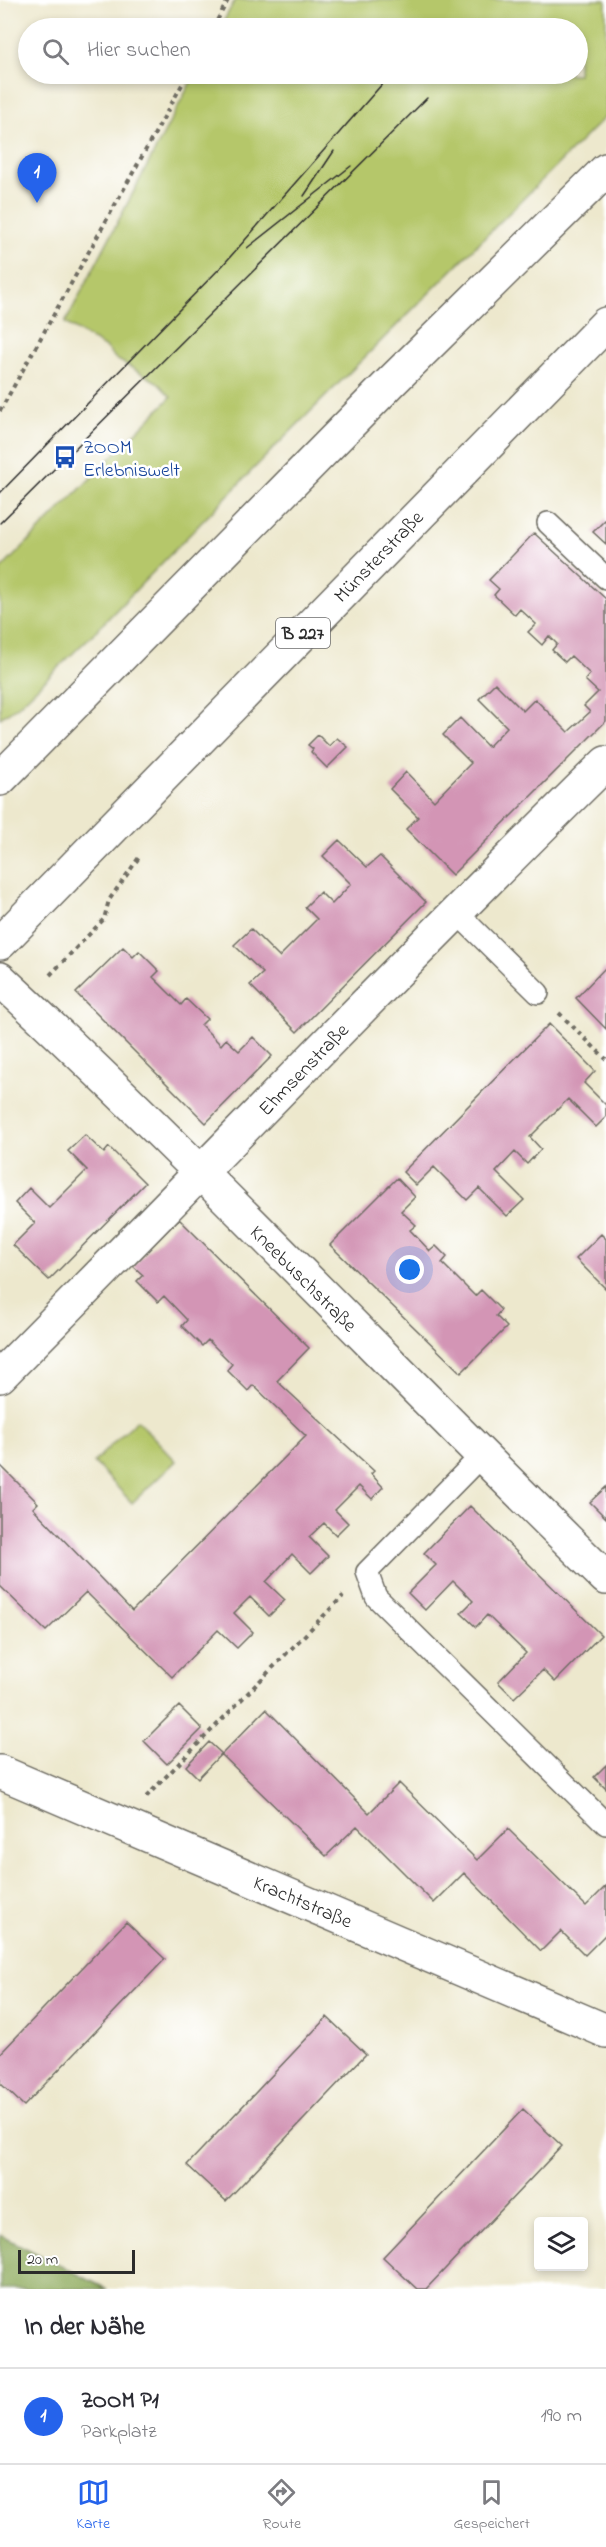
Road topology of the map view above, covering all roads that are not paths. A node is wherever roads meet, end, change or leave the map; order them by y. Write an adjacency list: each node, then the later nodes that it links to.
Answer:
1 (606, 170): 6 (street)
2 (606, 324): 8 (street, Münsterstraße / B 227)
3 (548, 523): 4 (lane)
4 (606, 578)
5 (606, 763): 7 (street, Ehmsenstraße)
6 (0, 779)
7 (454, 911): 10 (lane); 11 (street, Ehmsenstraße)
8 (0, 943)
9 (0, 980): 11 (street, Kneebuschstraße)
10 (538, 993)
11 (201, 1174): 12 (street, Ehmsenstraße); 13 (street, Kneebuschstraße)
12 (0, 1376)
13 (481, 1456): 14 (street, Kneebuschstraße); 16 (lane)
14 (606, 1578)
15 (0, 1772): 17 (street, Krachtstraße)
16 (606, 1824)
17 (606, 2031)

